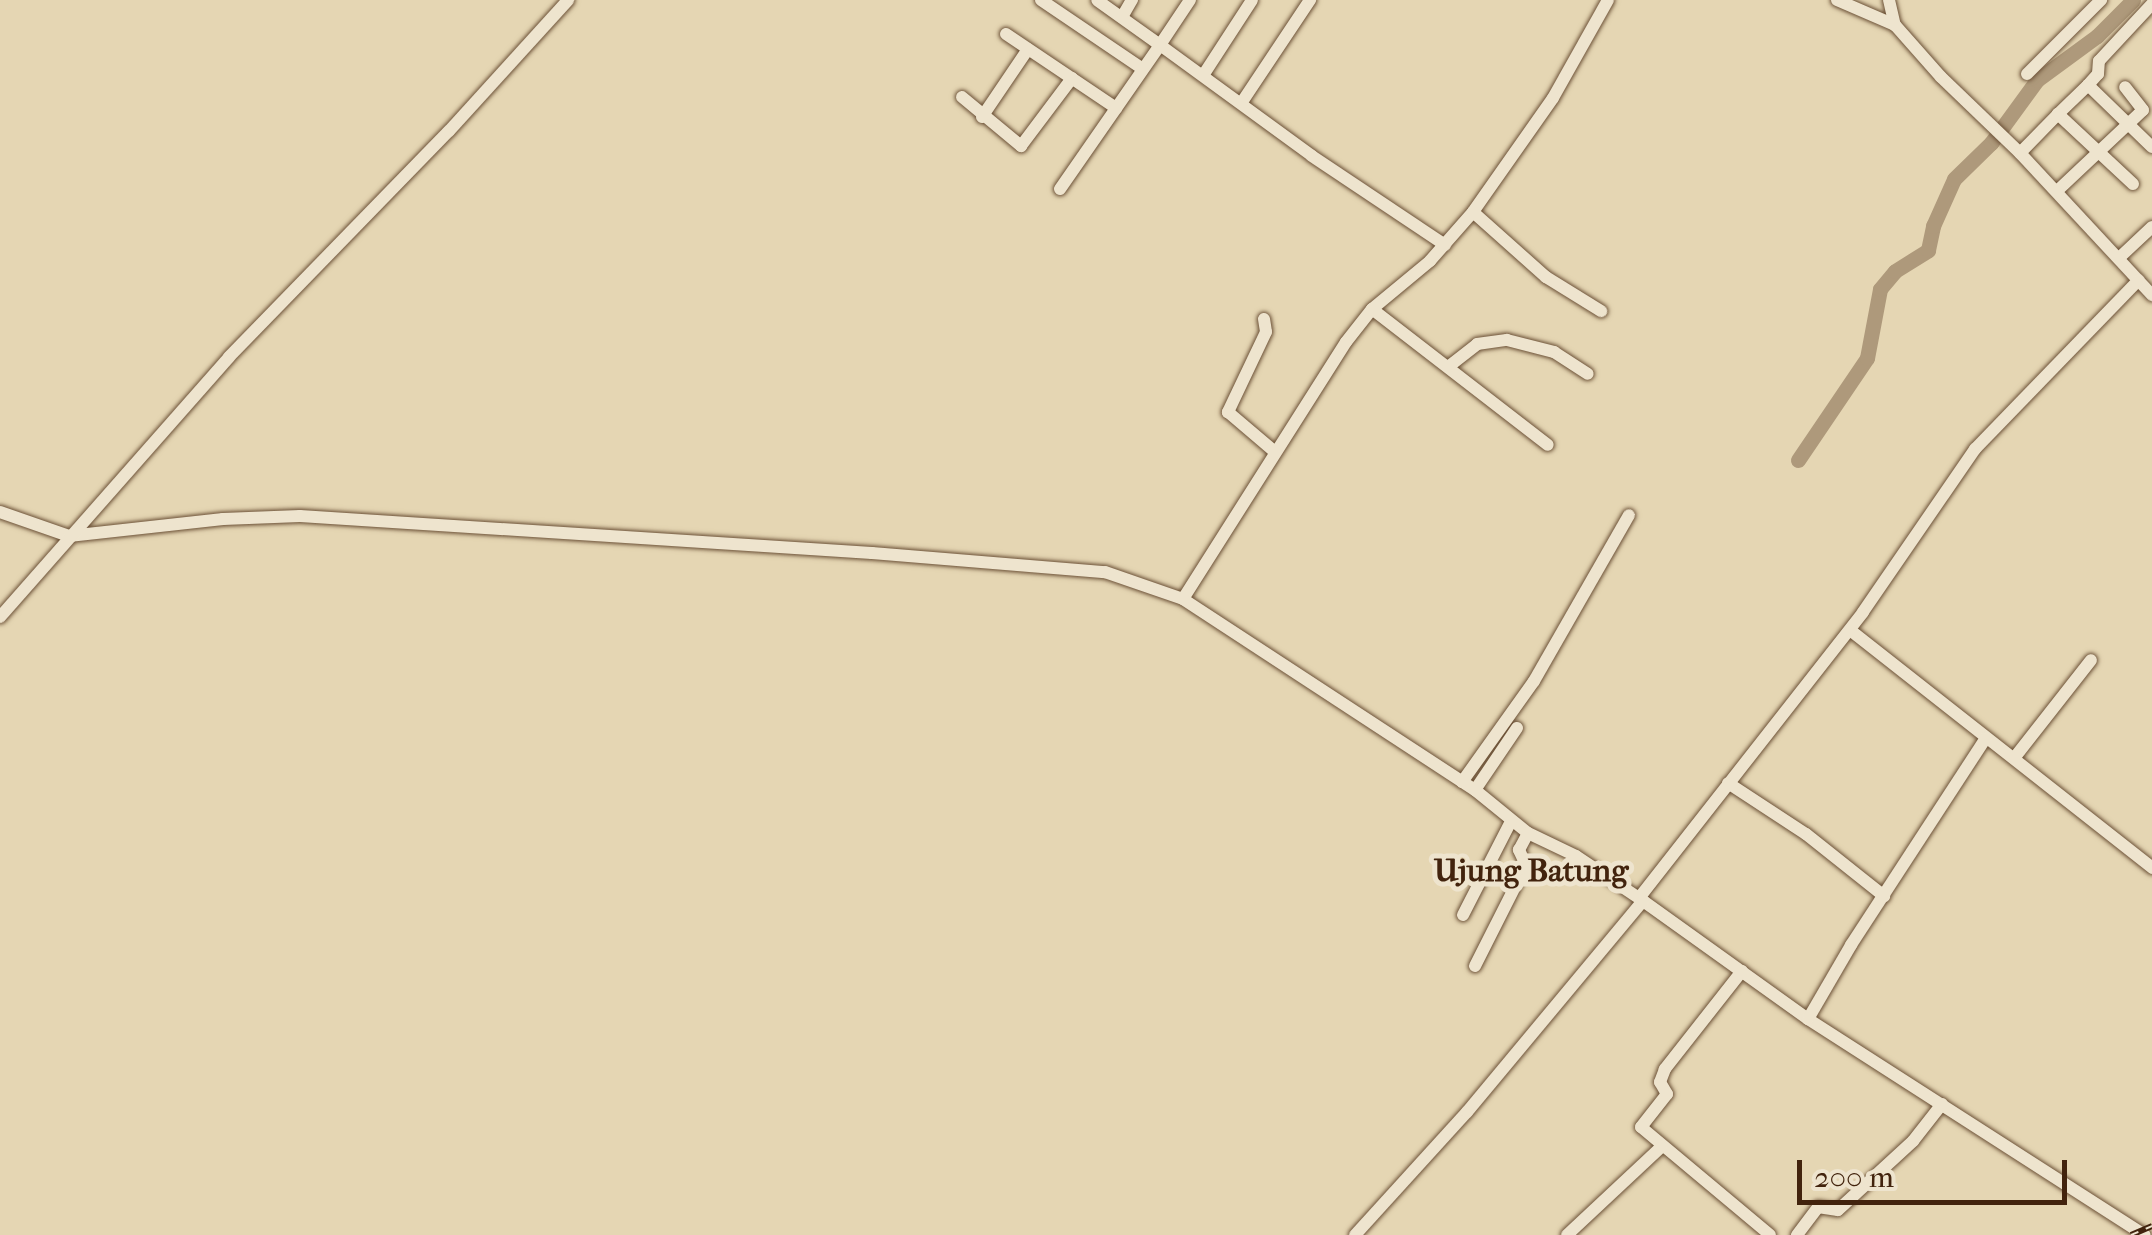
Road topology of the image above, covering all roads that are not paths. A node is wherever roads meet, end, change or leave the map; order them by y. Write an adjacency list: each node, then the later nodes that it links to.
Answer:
1 (568, 0): 51 (street)
2 (1042, 0): 18 (street)
3 (1096, 0): 13 (street)
4 (1132, 0): 13 (street)
5 (1190, 0): 16 (street)
6 (1252, 0): 19 (street)
7 (1310, 0): 25 (street)
8 (1608, 0): 36 (street)
9 (1836, 0): 14 (street)
10 (1889, 0): 14 (street)
11 (2100, 0): 20 (street)
12 (2152, 4): 22 (street)
13 (1122, 17): 16 (street)
14 (1896, 25): 32 (street)
15 (1006, 34): 17 (street)
16 (1160, 44): 18 (street); 19 (street)
17 (1028, 49): 21 (street); 28 (street)
18 (1143, 69): 26 (street)
19 (1204, 74): 25 (street)
20 (2027, 74)
21 (1072, 78): 26 (street); 28 (street)
22 (2088, 85): 27 (street); 29 (street)
23 (2126, 86): 29 (street)
24 (962, 97): 28 (street)
25 (1242, 102): 38 (street)
26 (1116, 108): 34 (street)
27 (2058, 114): 31 (street); 32 (street)
28 (982, 117)
29 (2128, 124): 30 (street); 31 (street)
30 (2152, 147)
31 (2099, 150): 33 (street); 35 (street)
32 (2020, 153): 35 (street)
33 (2133, 184)
34 (1060, 190)
35 (2057, 191): 39 (street)
36 (1473, 212): 38 (street); 43 (street)
37 (2152, 226): 39 (street)
38 (1445, 246): 42 (street)
39 (2120, 258): 40 (street)
40 (2138, 280): 41 (street); 54 (street)
41 (2152, 295)
42 (1372, 309): 45 (street); 48 (street)
43 (1600, 312)
44 (1264, 319): 48 (street)
45 (1448, 367): 46 (street); 47 (street)
46 (1588, 374)
47 (1548, 445)
48 (1275, 452): 52 (street)
49 (0, 512): 51 (street)
50 (1630, 515): 59 (street)
51 (69, 536): 52 (street); 53 (street)
52 (1183, 599): 59 (street)
53 (0, 617)
54 (1850, 630): 57 (street); 60 (street)
55 (2091, 660): 58 (street)
56 (1517, 728): 61 (street)
57 (1986, 738): 58 (street); 65 (street)
58 (2015, 757): 64 (street)
59 (1462, 782): 61 (street)
60 (1728, 783): 65 (street); 66 (street)
61 (1476, 790): 62 (street)
62 (1511, 821): 63 (street); 67 (street)
63 (1528, 832): 66 (street); 68 (street)
64 (2152, 868)
65 (1884, 896): 70 (street)
66 (1641, 900): 69 (street); 74 (street)
67 (1464, 915)
68 (1475, 966)
69 (1742, 970): 70 (street); 72 (street)
70 (1808, 1019): 71 (street)
71 (1942, 1104): 77 (street); 78 (street)
72 (1661, 1147): 75 (street); 76 (street)
73 (2152, 1232): 78 (street)
74 (1356, 1235)
75 (1566, 1235)
76 (1770, 1235)
77 (1797, 1235)
78 (2144, 1235)

